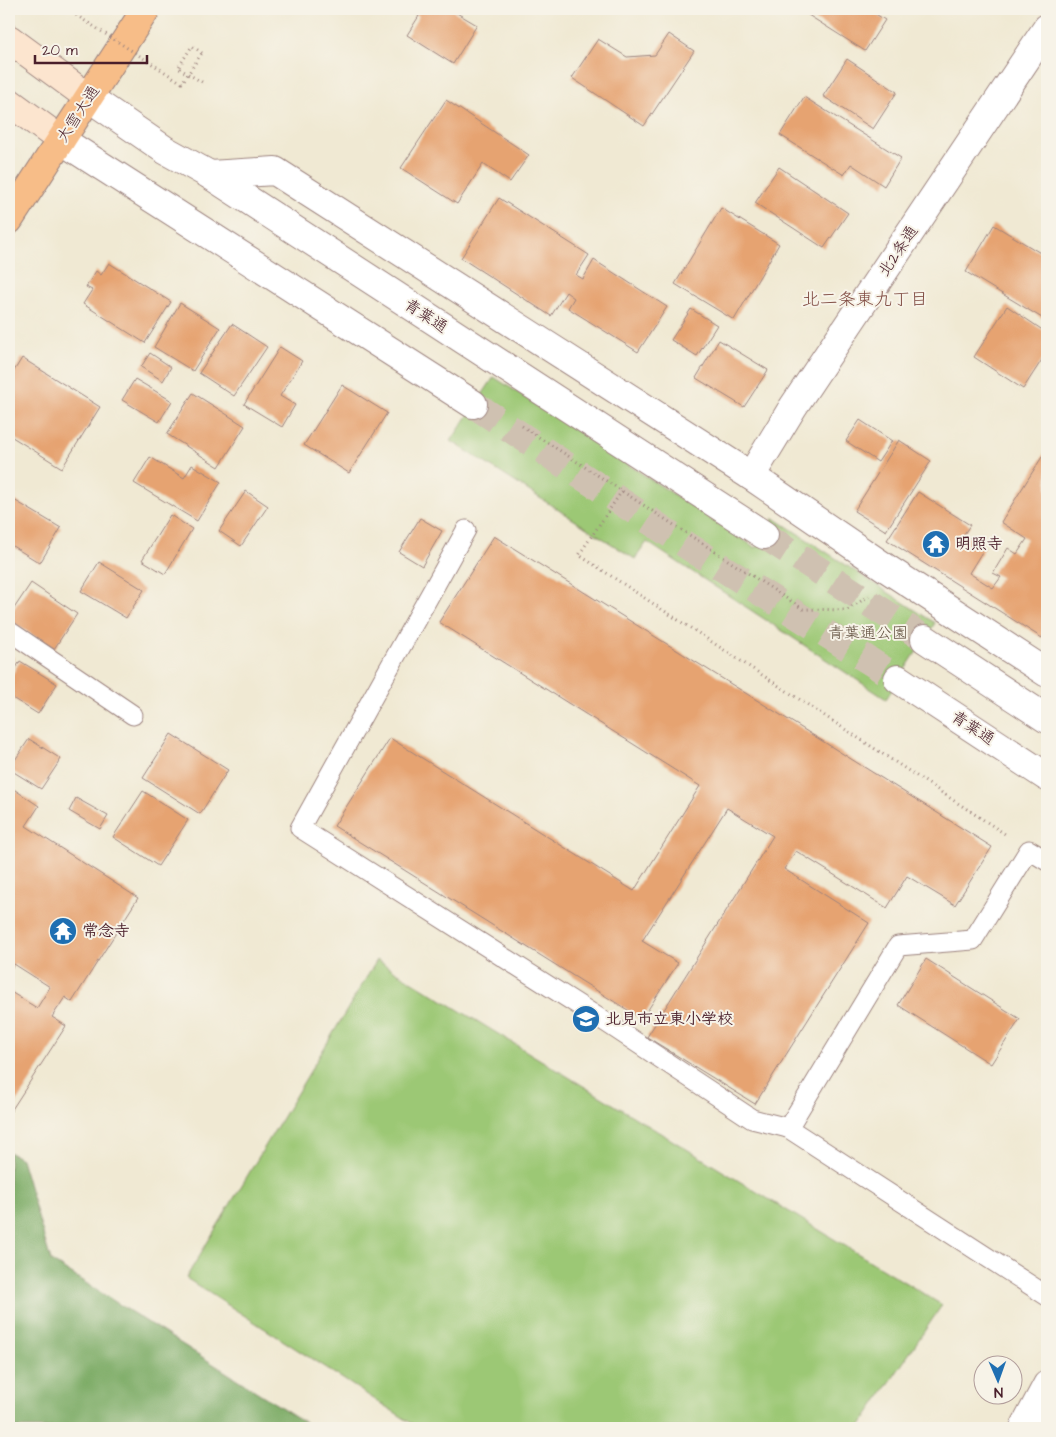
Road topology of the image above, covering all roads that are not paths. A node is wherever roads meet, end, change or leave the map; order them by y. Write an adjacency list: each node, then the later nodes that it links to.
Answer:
1 (146, 9): 4 (highway, 大雪大通)
2 (1047, 28): 10 (street, 北2条通)
3 (9, 39): 4 (main road)
4 (88, 97): 6 (highway, 大雪大通); 7 (street, 青葉通)
5 (9, 102): 6 (main road)
6 (61, 140): 8 (highway, 大雪大通); 9 (street)
7 (210, 175): 10 (street); 12 (street, 青葉通)
8 (9, 220)
9 (473, 404)
10 (751, 476): 15 (street)
11 (466, 530): 21 (lane)
12 (764, 535)
13 (9, 631): 17 (lane)
14 (925, 639): 18 (street)
15 (1047, 673)
16 (898, 680): 19 (street, 青葉通)
17 (133, 715)
18 (1047, 719)
19 (1047, 777)
20 (1047, 861): 21 (lane)
21 (788, 1128): 22 (lane)
22 (1047, 1296)
23 (1045, 1395): 24 (street)
24 (1024, 1428)

